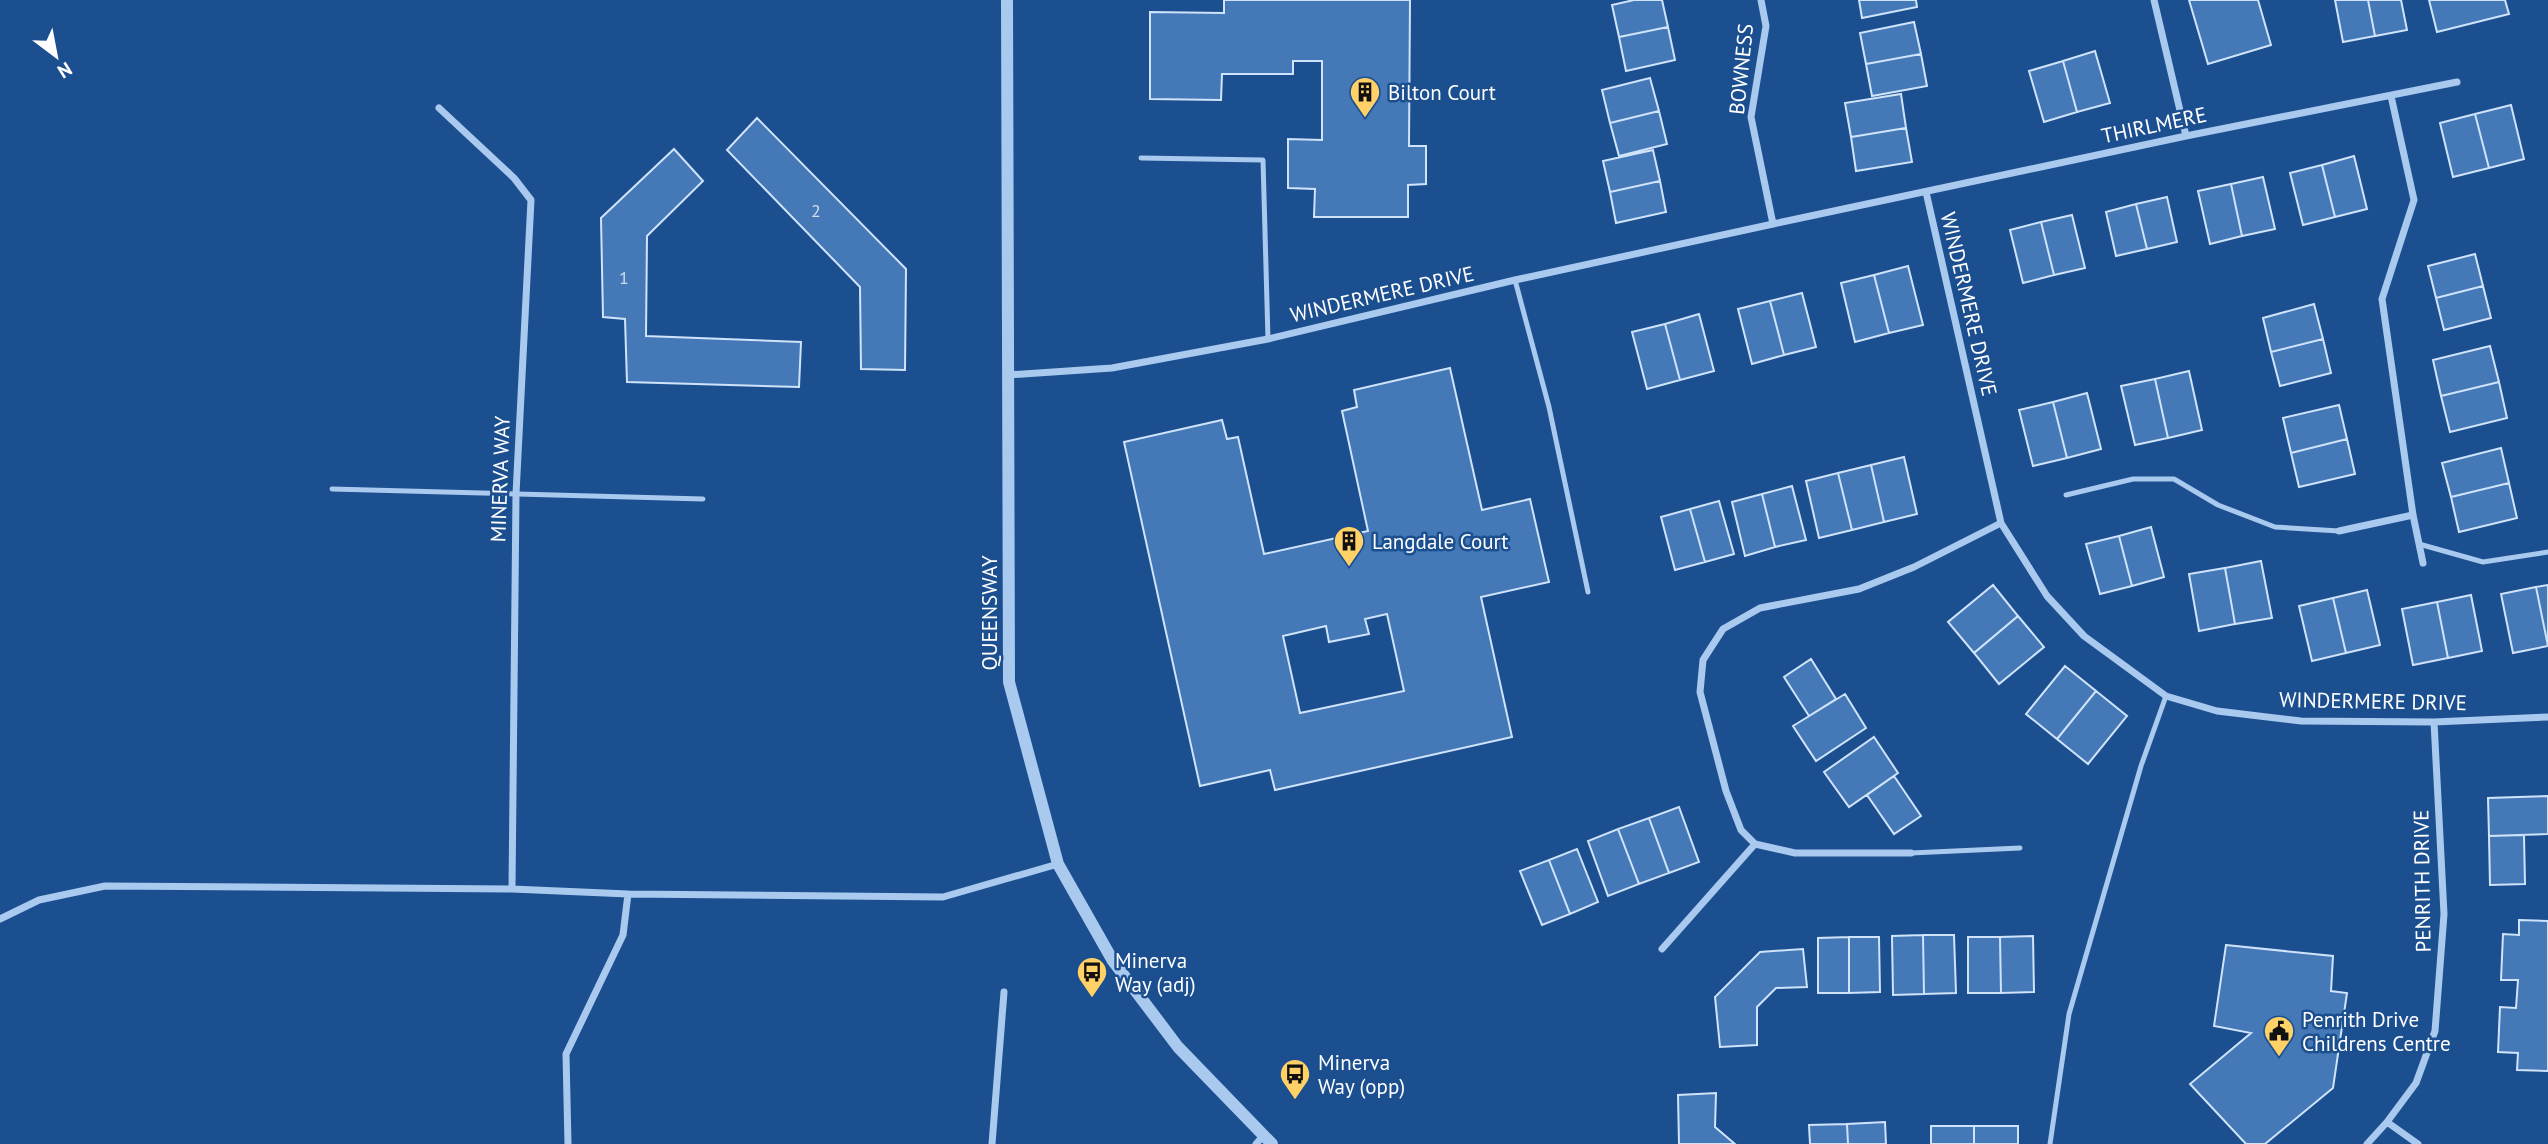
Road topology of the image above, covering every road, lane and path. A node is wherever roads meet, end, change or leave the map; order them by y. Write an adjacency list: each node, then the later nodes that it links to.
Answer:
1 (1007, 0): 13 (street, QUEENSWAY)
2 (1761, 0): 10 (street, BOWNESS)
3 (2154, 0): 7 (street)
4 (2457, 82): 5 (street, THIRLMERE)
5 (2391, 96): 7 (street, THIRLMERE); 18 (street)
6 (439, 108): 15 (street, MINERVA WAY)
7 (2186, 136): 9 (street, THIRLMERE)
8 (1140, 158): 12 (lane)
9 (1926, 192): 10 (street, WINDERMERE DRIVE); 19 (street, WINDERMERE DRIVE)
10 (1773, 223): 11 (street, WINDERMERE DRIVE)
11 (1516, 280): 12 (street, WINDERMERE DRIVE); 24 (lane)
12 (1268, 339): 13 (street, WINDERMERE DRIVE)
13 (1006, 375): 31 (street, QUEENSWAY)
14 (332, 489): 15 (lane)
15 (516, 494): 17 (lane); 32 (street, MINERVA WAY)
16 (2066, 495): 20 (lane)
17 (703, 499)
18 (2413, 515): 20 (street); 21 (street)
19 (2001, 523): 25 (street, WINDERMERE DRIVE); 28 (street)
20 (2339, 531)
21 (2419, 544): 22 (lane); 23 (street)
22 (2548, 552)
23 (2423, 564)
24 (1588, 592)
25 (2166, 696): 27 (street, WINDERMERE DRIVE); 41 (lane)
26 (2548, 717): 27 (street, WINDERMERE DRIVE)
27 (2434, 722): 37 (street, PENRITH DRIVE)
28 (1755, 844): 30 (street); 35 (street)
29 (2020, 848): 30 (lane)
30 (1911, 853)
31 (1058, 864): 33 (street); 38 (street, QUEENSWAY)
32 (512, 889): 33 (street); 34 (street)
33 (628, 894): 39 (street)
34 (0, 919)
35 (1662, 949)
36 (1004, 992): 40 (street)
37 (2387, 1122): 42 (street, PENRITH DRIVE); 43 (street)
38 (1264, 1141)
39 (568, 1144)
40 (992, 1144)
41 (2050, 1144)
42 (2367, 1144)
43 (2418, 1144)

